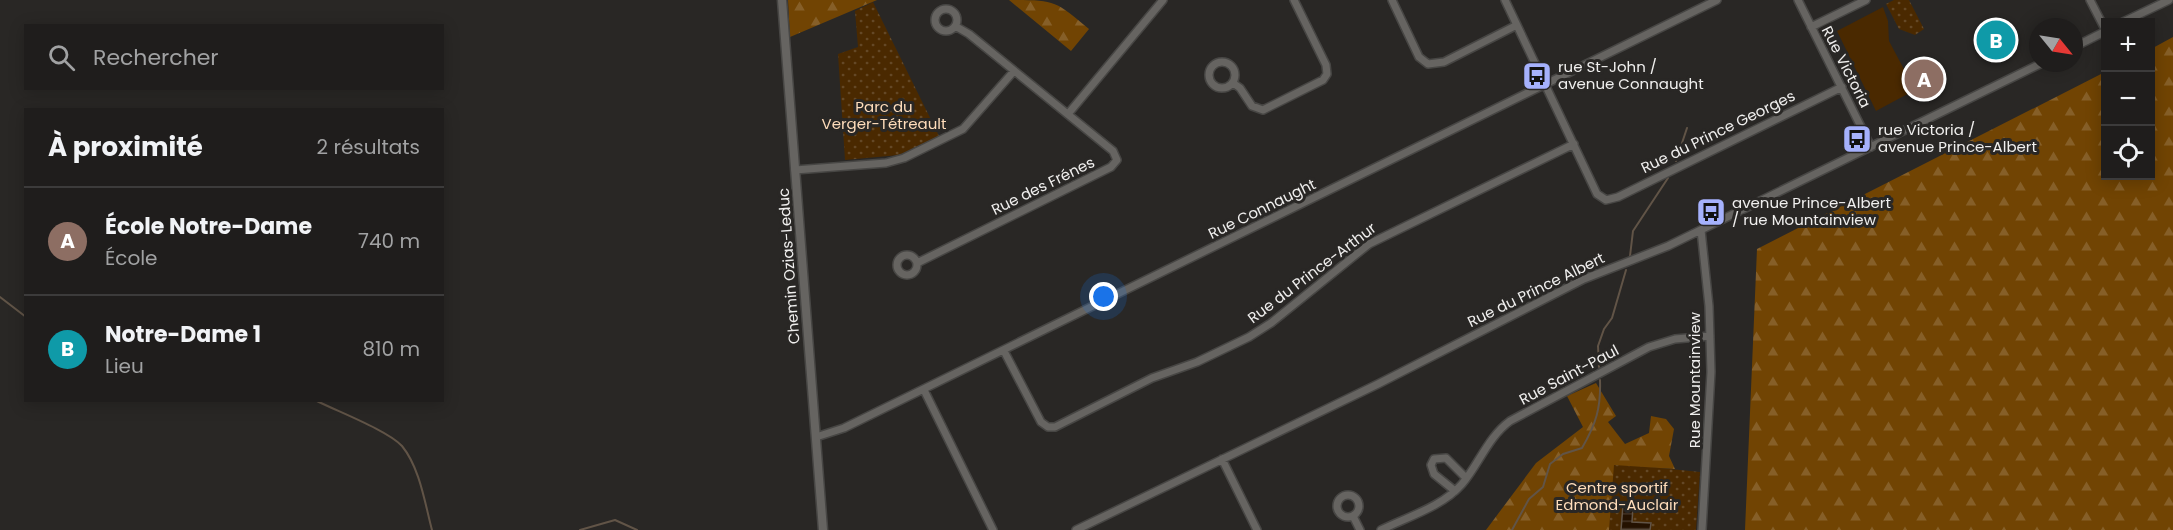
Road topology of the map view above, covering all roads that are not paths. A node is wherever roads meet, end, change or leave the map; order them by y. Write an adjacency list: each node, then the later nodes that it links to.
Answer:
1 (782, 0): 26 (street, Chemin Ozias-Leduc)
2 (1163, 0): 23 (street)
3 (1294, 0): 20 (street)
4 (1392, 0): 13 (street)
5 (1505, 0): 13 (street)
6 (1717, 0): 21 (street, Rue Connaught)
7 (1798, 0): 15 (street, Rue Victoria)
8 (1866, 0): 15 (street)
9 (2090, 0): 12 (street)
10 (2169, 0): 11 (street)
11 (2131, 18)
12 (2101, 21)
13 (1517, 25): 21 (street)
14 (955, 26): 19 (street, Rue des Frénes)
15 (1811, 27): 22 (street, Rue Victoria)
16 (2101, 34): 17 (street)
17 (2083, 42)
18 (2029, 69): 25 (street, Rue du Prince Albert)
19 (1014, 71): 23 (street, Rue des Frénes); 26 (street)
20 (1233, 83)
21 (1545, 85): 24 (street); 30 (street, Rue Connaught)
22 (1842, 87): 24 (street, Rue du Prince Georges); 25 (street, Rue Victoria)
23 (1068, 114): 28 (street, Rue des Frénes)
24 (1574, 144): 30 (street, Rue du Prince-Arthur)
25 (1871, 147): 27 (street, Rue du Prince Albert)
26 (795, 170): 32 (street, Chemin Ozias-Leduc)
27 (1701, 230): 29 (street, Rue Mountainview); 33 (street, Rue du Prince Albert)
28 (917, 263)
29 (1710, 336): 34 (street, Rue Saint-Paul); 43 (street, Rue Mountainview)
30 (1004, 351): 31 (street, Rue Connaught)
31 (924, 390): 32 (street, Rue Connaught); 38 (street)
32 (816, 437): 37 (street, Chemin Ozias-Leduc)
33 (1222, 459): 39 (street, Rue du Prince Albert); 40 (street)
34 (1466, 478): 35 (street, Rue Saint-Paul); 35 (street)
35 (1455, 491): 42 (street, Rue Saint-Paul)
36 (1353, 516): 41 (street)
37 (823, 530)
38 (993, 530)
39 (1076, 530)
40 (1257, 530)
41 (1360, 530)
42 (1381, 530)
43 (1702, 530)

